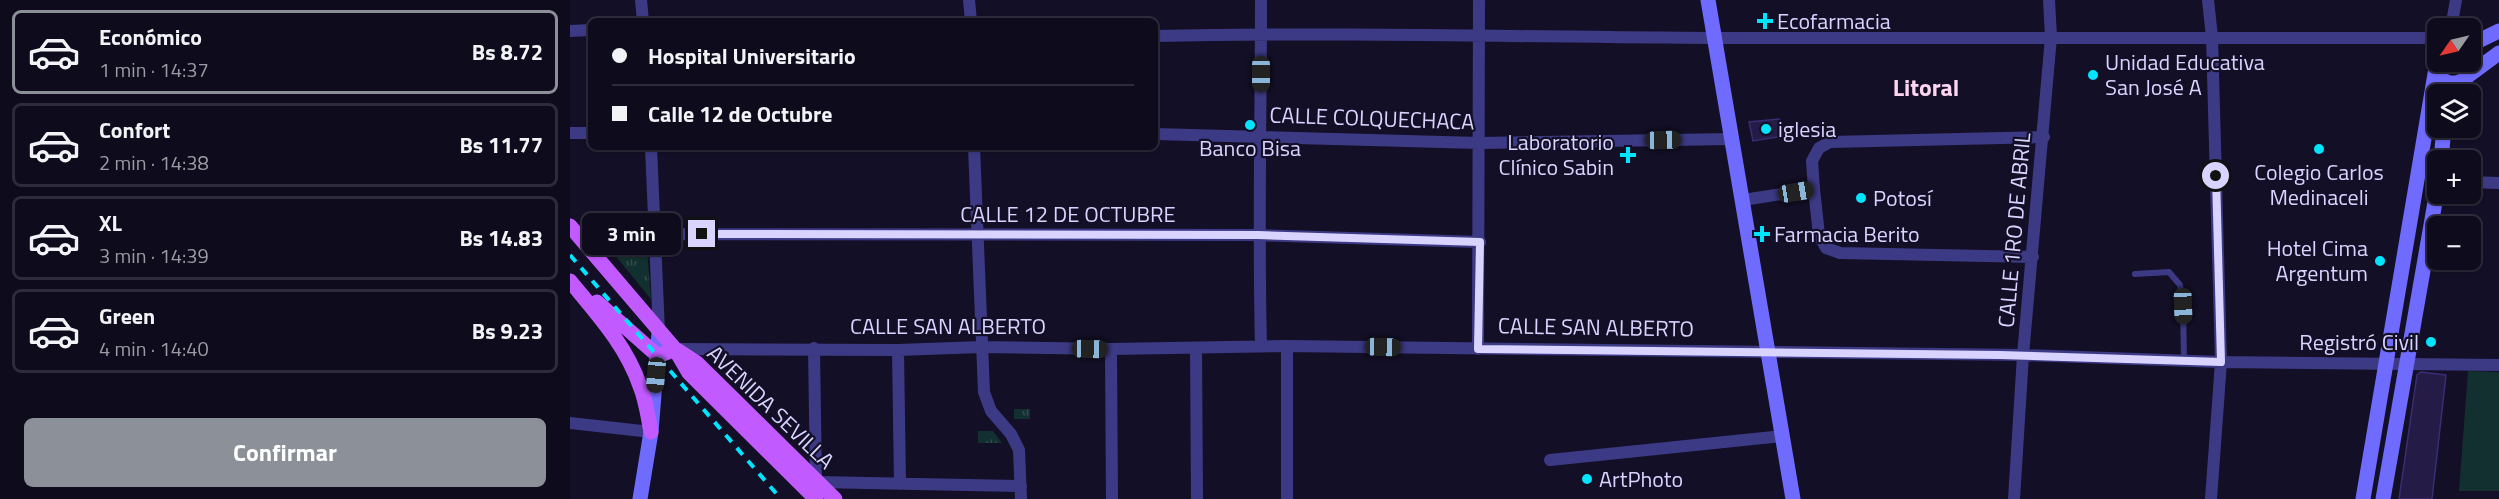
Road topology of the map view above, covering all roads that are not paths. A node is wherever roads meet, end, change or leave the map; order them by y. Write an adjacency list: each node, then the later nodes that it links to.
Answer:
1 (641, 0): 9 (street)
2 (969, 0): 10 (street)
3 (1261, 0): 15 (street)
4 (1479, 0): 16 (street)
5 (1708, 0): 20 (main road)
6 (2049, 0): 18 (street, CALLE 1RO DE ABRIL)
7 (2208, 0): 19 (street)
8 (2456, 0): 11 (street)
9 (643, 18)
10 (971, 18)
11 (2453, 18)
12 (588, 30): 13 (street)
13 (570, 31)
14 (2499, 31): 22 (main road)
15 (1261, 34): 16 (street); 17 (street); 31 (street)
16 (1480, 35): 20 (street); 34 (street)
17 (1158, 36)
18 (2051, 37): 19 (street); 20 (street); 32 (street, CALLE 1RO DE ABRIL)
19 (2212, 37): 21 (street); 64 (street)
20 (1715, 38): 33 (main road)
21 (2427, 38)
22 (2481, 40)
23 (2499, 53): 24 (main road)
24 (2481, 64)
25 (2434, 72): 65 (main road)
26 (2437, 72): 27 (main road)
27 (2468, 72)
28 (570, 133): 29 (street)
29 (588, 133)
30 (1158, 134): 31 (street, CALLE COLQUECHACA)
31 (1261, 135): 34 (street, CALLE COLQUECHACA); 45 (street)
32 (2044, 137): 39 (street); 47 (street, CALLE 1RO DE ABRIL)
33 (1731, 139): 34 (street, CALLE COLQUECHACA); 40 (main road)
34 (1479, 142): 46 (street)
35 (651, 150): 43 (street)
36 (974, 150): 44 (street)
37 (2481, 182): 38 (street)
38 (2499, 183)
39 (1814, 189): 40 (street); 47 (street)
40 (1743, 200): 60 (main road)
41 (2435, 204): 66 (main road)
42 (570, 226): 50 (main road, AVENIDA SEVILLA)
43 (656, 234): 44 (street, CALLE 12 DE OCTUBRE); 50 (street)
44 (978, 235): 45 (street, CALLE 12 DE OCTUBRE); 53 (street)
45 (1258, 235): 46 (street, CALLE 12 DE OCTUBRE); 51 (street)
46 (1480, 242): 58 (street)
47 (2033, 257): 62 (street, CALLE 1RO DE ABRIL)
48 (2135, 274): 63 (lane)
49 (570, 280): 61 (main road); 69 (main road)
50 (659, 332): 56 (main road, AVENIDA SEVILLA); 61 (main road)
51 (1261, 346): 52 (street, CALLE SAN ALBERTO); 55 (street, CALLE SAN ALBERTO)
52 (1287, 346): 58 (street, CALLE SAN ALBERTO); 81 (street)
53 (981, 347): 57 (street, CALLE SAN ALBERTO); 59 (street, CALLE SAN ALBERTO); 74 (street)
54 (814, 348): 56 (street, CALLE SAN ALBERTO); 59 (street, CALLE SAN ALBERTO); 72 (street)
55 (1196, 348): 57 (street, CALLE SAN ALBERTO); 80 (street)
56 (675, 349): 61 (main road, CALLE SAN ALBERTO); 72 (main road, AVENIDA SEVILLA); 76 (main road, AVENIDA SEVILLA)
57 (1111, 349): 79 (street)
58 (1478, 349): 60 (street, CALLE SAN ALBERTO)
59 (898, 350): 73 (street)
60 (1769, 352): 62 (street, CALLE SAN ALBERTO); 70 (main road)
61 (658, 356): 69 (main road)
62 (2023, 356): 63 (street, CALLE SAN ALBERTO); 83 (street, CALLE 1RO DE ABRIL)
63 (2184, 361): 64 (street, CALLE SAN ALBERTO)
64 (2221, 362): 65 (street, CALLE SAN ALBERTO); 84 (street)
65 (2386, 363): 66 (street, CALLE SAN ALBERTO); 85 (main road)
66 (2409, 363): 67 (street, CALLE SAN ALBERTO); 86 (main road)
67 (2499, 365)
68 (570, 423): 69 (street)
69 (651, 432): 75 (main road)
70 (1783, 436): 71 (street); 82 (main road)
71 (1550, 460)
72 (816, 482): 73 (street); 77 (main road, AVENIDA SEVILLA)
73 (900, 484): 74 (street)
74 (1021, 486): 78 (street)
75 (640, 499)
76 (816, 499)
77 (835, 499)
78 (1021, 499)
79 (1112, 499)
80 (1197, 499)
81 (1287, 499)
82 (1793, 499)
83 (2014, 499)
84 (2211, 499)
85 (2363, 499)
86 (2384, 499)

